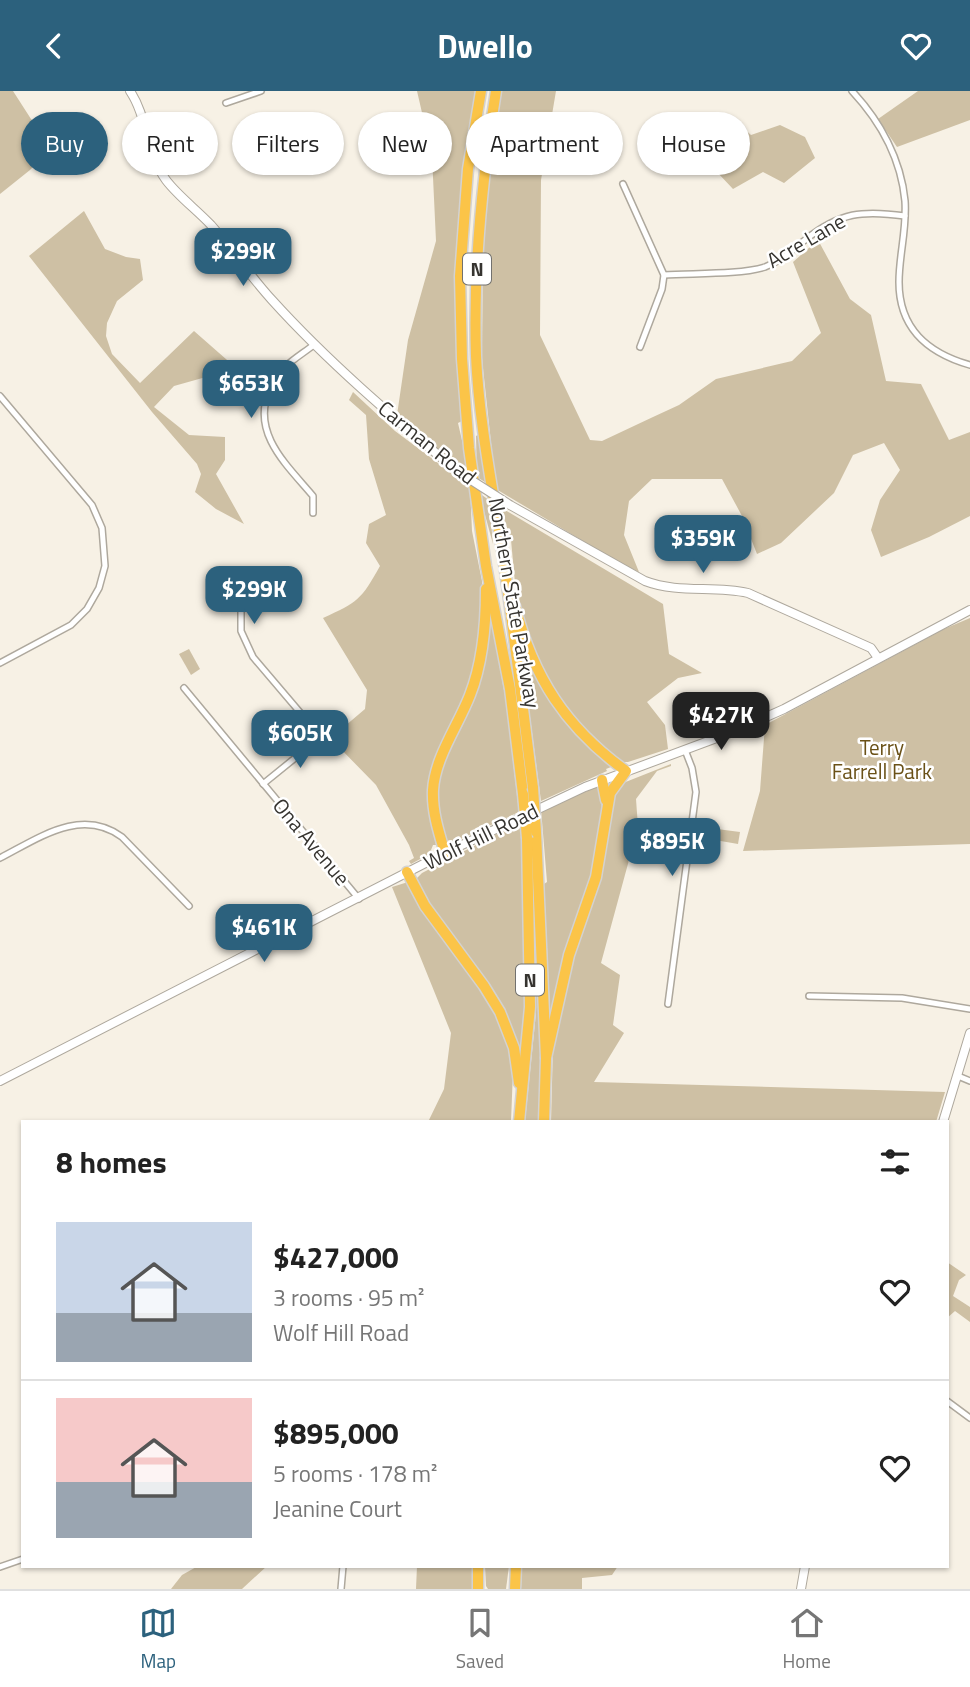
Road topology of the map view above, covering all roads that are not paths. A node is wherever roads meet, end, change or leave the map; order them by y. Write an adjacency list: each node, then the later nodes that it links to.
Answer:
1 (130, 91): 10 (street, Carman Road)
2 (261, 91): 6 (street)
3 (481, 91): 16 (highway, Northern State Parkway / N)
4 (496, 91): 15 (highway, Northern State Parkway / N)
5 (852, 91): 8 (street)
6 (226, 103)
7 (623, 184): 9 (street)
8 (905, 216): 9 (street, Acre Lane); 12 (street)
9 (664, 275): 11 (street)
10 (315, 344): 14 (street); 19 (street, Carman Road, bridge)
11 (640, 347)
12 (970, 365)
13 (0, 396): 20 (street)
14 (313, 513)
15 (503, 558): 23 (highway); 26 (highway, Northern State Parkway / N)
16 (486, 566): 26 (highway, Northern State Parkway / N); 29 (highway)
17 (242, 599): 25 (street)
18 (970, 610): 19 (street, Wolf Hill Road)
19 (878, 658): 22 (street, Wolf Hill Road)
20 (0, 663)
21 (184, 688): 25 (street, Ona Avenue)
22 (685, 750): 23 (street, Wolf Hill Road); 35 (street)
23 (626, 771): 24 (street, Wolf Hill Road); 27 (highway)
24 (602, 780): 27 (highway); 29 (street, Wolf Hill Road)
25 (263, 784): 32 (street, Ona Avenue)
26 (528, 791): 28 (highway, Northern State Parkway / N, bridge)
27 (607, 807): 38 (highway)
28 (531, 835): 38 (highway, Northern State Parkway / N); 42 (highway, Northern State Parkway / N)
29 (445, 853): 31 (street, Wolf Hill Road)
30 (0, 858): 33 (street)
31 (407, 872): 32 (street, Wolf Hill Road); 42 (highway)
32 (359, 899): 40 (street, Wolf Hill Road)
33 (189, 907)
34 (809, 996): 36 (street)
35 (668, 1004)
36 (970, 1009)
37 (970, 1033): 39 (street)
38 (546, 1058): 44 (highway, Northern State Parkway / N)
39 (958, 1076): 41 (street); 45 (street)
40 (0, 1081)
41 (970, 1081)
42 (521, 1101): 43 (highway, Northern State Parkway / N)
43 (519, 1120)
44 (544, 1120)
45 (944, 1120)
46 (949, 1402): 47 (street)
47 (970, 1418)
48 (21, 1560): 49 (street)
49 (0, 1567)
50 (343, 1568): 54 (street)
51 (478, 1568): 55 (highway)
52 (516, 1568): 56 (highway)
53 (805, 1568): 57 (street)
54 (341, 1589)
55 (478, 1589)
56 (515, 1589)
57 (801, 1589)

